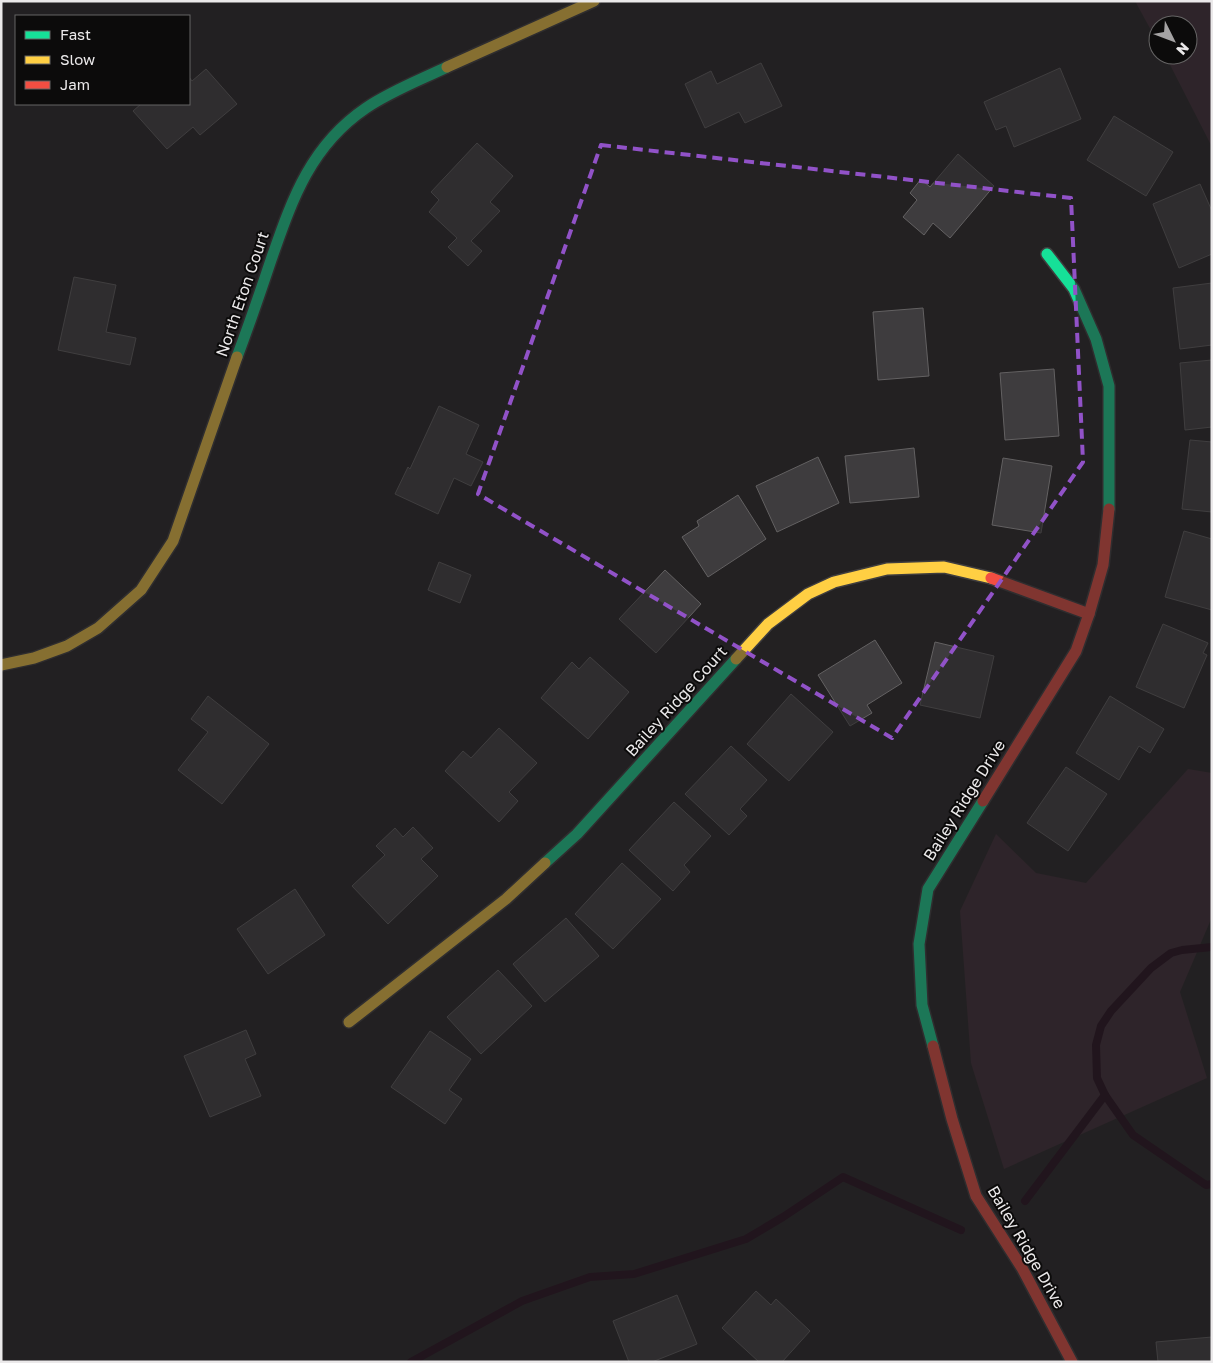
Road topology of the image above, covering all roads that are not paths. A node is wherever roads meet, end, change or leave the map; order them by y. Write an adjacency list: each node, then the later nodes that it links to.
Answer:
1 (594, 1): 4 (street, North Eton Court)
2 (1047, 254): 3 (street, Bailey Ridge Drive)
3 (1089, 614): 5 (street, Bailey Ridge Court); 6 (street, Bailey Ridge Drive)
4 (1, 665)
5 (349, 1022)
6 (1072, 1362)

